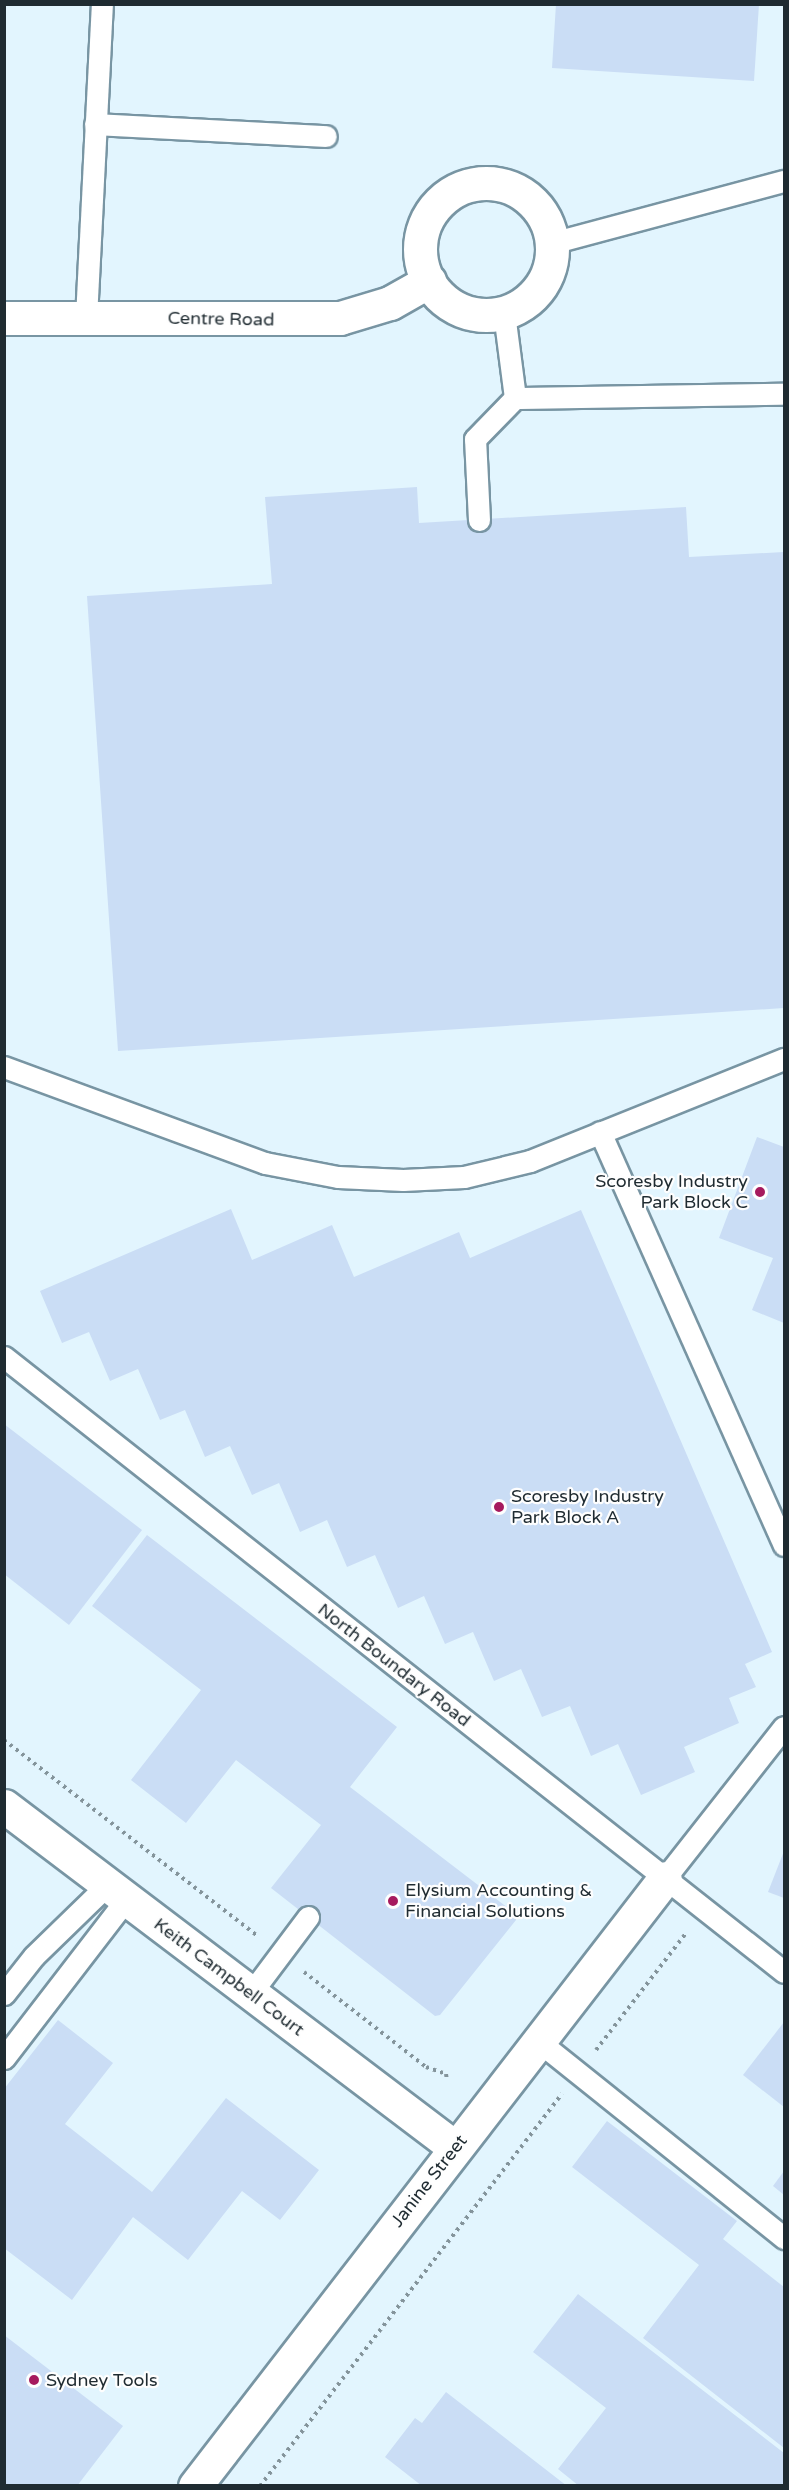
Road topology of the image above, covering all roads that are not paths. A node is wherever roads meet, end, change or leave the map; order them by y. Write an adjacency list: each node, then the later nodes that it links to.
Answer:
1 (102, 4): 2 (lane)
2 (95, 124): 3 (lane); 9 (lane)
3 (326, 136)
4 (784, 181): 5 (lane)
5 (552, 243): 6 (street); 7 (street)
6 (429, 281): 7 (street); 9 (street, Centre Road)
7 (504, 313): 11 (lane)
8 (4, 318): 9 (street, Centre Road)
9 (86, 318)
10 (784, 394): 11 (lane)
11 (516, 398): 12 (lane)
12 (479, 520)
13 (784, 1059): 15 (lane)
14 (4, 1067): 15 (lane)
15 (600, 1132): 17 (lane)
16 (4, 1357): 20 (lane, North Boundary Road)
17 (784, 1545)
18 (784, 1726): 20 (lane)
19 (4, 1806): 21 (street, Keith Campbell Court)
20 (665, 1878): 23 (lane, North Boundary Road); 26 (street, Janine Street)
21 (117, 1891): 24 (street, Keith Campbell Court); 25 (lane); 27 (lane)
22 (308, 1917): 24 (lane)
23 (784, 1972)
24 (251, 1993): 28 (street, Keith Campbell Court)
25 (4, 1994)
26 (537, 2040): 28 (street, Janine Street); 29 (lane)
27 (4, 2058)
28 (454, 2147): 30 (street, Janine Street)
29 (784, 2238)
30 (195, 2486)

